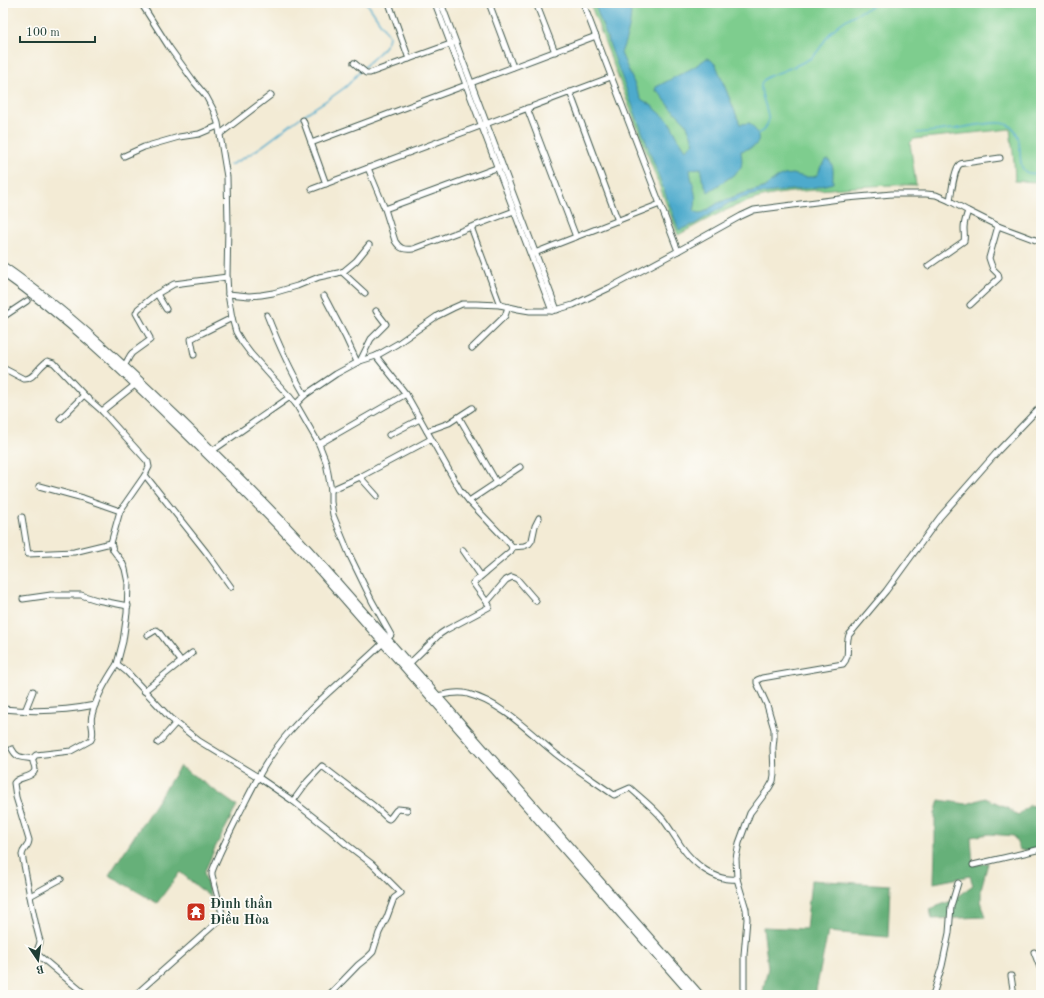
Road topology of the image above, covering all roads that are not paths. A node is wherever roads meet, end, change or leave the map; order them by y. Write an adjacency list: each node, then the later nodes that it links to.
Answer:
1 (141, 3): 22 (street)
2 (389, 3): 12 (street)
3 (435, 3): 10 (street)
4 (441, 3): 9 (street)
5 (489, 3): 14 (street)
6 (536, 3): 11 (street)
7 (583, 3): 8 (street)
8 (596, 36): 11 (street); 15 (street)
9 (456, 42): 10 (street); 16 (street)
10 (450, 44): 12 (street); 16 (street)
11 (555, 52): 14 (street)
12 (409, 59): 13 (street)
13 (354, 63)
14 (514, 67): 16 (street)
15 (611, 77): 17 (street); 32 (street)
16 (468, 84): 21 (street); 24 (street)
17 (570, 92): 19 (street); 36 (street)
18 (271, 95): 23 (street)
19 (528, 108): 21 (street); 39 (street)
20 (303, 120): 24 (street)
21 (484, 125): 27 (street); 28 (street)
22 (218, 126): 23 (street); 25 (street)
23 (220, 134): 48 (street)
24 (311, 143): 29 (street)
25 (124, 156)
26 (1000, 158): 31 (street)
27 (500, 166): 33 (street); 34 (street); 43 (street)
28 (368, 168): 29 (street); 33 (street)
29 (326, 184): 30 (street)
30 (312, 189)
31 (950, 201): 35 (street); 42 (street)
32 (660, 204): 36 (street); 42 (street)
33 (385, 209): 38 (street)
34 (514, 211): 38 (street); 43 (street)
35 (968, 211): 37 (street); 45 (street)
36 (618, 221): 39 (street)
37 (998, 226): 40 (street); 55 (street)
38 (471, 227): 54 (street)
39 (576, 237): 43 (street)
40 (1041, 242)
41 (369, 245): 46 (street)
42 (678, 251): 58 (street)
43 (533, 254): 58 (street)
44 (3, 266): 67 (main road)
45 (928, 266)
46 (342, 272): 49 (street); 51 (street)
47 (3, 273): 69 (main road)
48 (227, 277): 50 (street); 51 (street)
49 (365, 293)
50 (157, 294): 57 (street); 67 (street)
51 (228, 294): 62 (street)
52 (324, 296): 66 (street)
53 (27, 301): 61 (street)
54 (500, 306): 56 (street); 65 (street)
55 (970, 306)
56 (508, 307): 58 (street); 63 (street)
57 (166, 309)
58 (554, 310)
59 (376, 311): 66 (street)
60 (267, 315): 72 (street)
61 (3, 317)
62 (232, 318): 64 (street); 73 (street)
63 (472, 348)
64 (194, 355)
65 (376, 356): 66 (street); 70 (street)
66 (359, 362): 72 (street)
67 (124, 365): 85 (main road)
68 (3, 368): 71 (street)
69 (136, 384): 77 (street); 107 (main road)
70 (406, 394): 80 (street); 84 (street)
71 (84, 395): 77 (street); 79 (street)
72 (305, 395): 74 (street)
73 (290, 397): 74 (street); 85 (street)
74 (296, 404): 84 (street)
75 (1041, 406): 128 (street)
76 (472, 408): 78 (street)
77 (102, 412): 87 (street)
78 (459, 417): 81 (street); 89 (street)
79 (60, 419)
80 (420, 419): 81 (street); 82 (street)
81 (427, 431): 83 (street)
82 (389, 435)
83 (431, 439): 88 (street); 93 (street)
84 (319, 444): 91 (street)
85 (212, 451): 107 (main road)
86 (520, 467): 89 (street)
87 (145, 475): 94 (street); 101 (street)
88 (360, 477): 91 (street); 92 (street)
89 (497, 483): 93 (street)
90 (39, 486): 94 (street)
91 (331, 490): 107 (street)
92 (376, 496)
93 (469, 501): 98 (street)
94 (120, 511): 97 (street)
95 (22, 517): 97 (street)
96 (539, 518): 98 (street)
97 (111, 543): 105 (street)
98 (512, 548): 100 (street)
99 (463, 550): 100 (street)
100 (481, 576): 104 (street)
101 (231, 587)
102 (23, 599): 105 (street)
103 (536, 601): 104 (street)
104 (487, 602): 111 (street)
105 (128, 606): 110 (street)
106 (148, 635): 109 (street)
107 (386, 641): 111 (main road); 122 (street)
108 (192, 653): 109 (street)
109 (181, 661): 113 (street)
110 (117, 664): 113 (street); 115 (street)
111 (408, 667): 114 (main road)
112 (33, 691): 117 (street)
113 (144, 691): 118 (street)
114 (435, 698): 128 (street); 138 (main road); 139 (main road)
115 (95, 705): 117 (street); 121 (street)
116 (3, 709): 117 (street)
117 (25, 711)
118 (176, 723): 119 (street); 122 (street)
119 (158, 743)
120 (12, 749): 121 (street)
121 (33, 759): 130 (street)
122 (258, 777): 123 (street); 136 (street)
123 (293, 801): 124 (street); 137 (street)
124 (407, 810)
125 (1041, 849): 126 (street)
126 (973, 865)
127 (61, 879): 130 (street)
128 (737, 879): 140 (street)
129 (958, 883): 141 (street)
130 (30, 896): 135 (street)
131 (1034, 952): 132 (street)
132 (1039, 962): 133 (street)
133 (1041, 970)
134 (1011, 976): 142 (street)
135 (86, 995)
136 (135, 995)
137 (329, 995)
138 (692, 995)
139 (700, 995)
140 (744, 995)
141 (933, 995)
142 (1014, 995)

